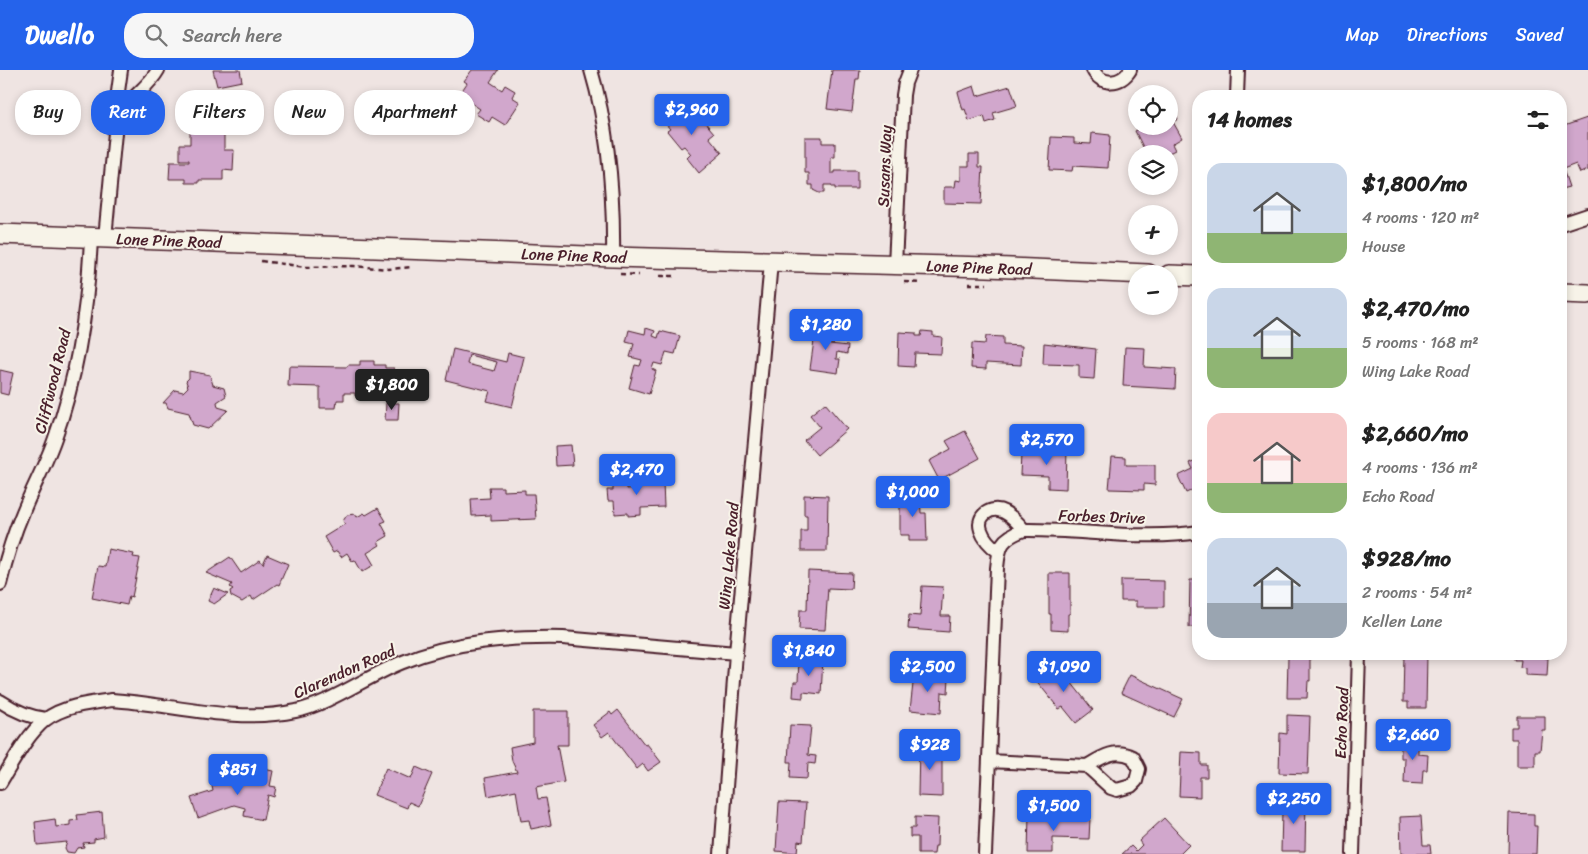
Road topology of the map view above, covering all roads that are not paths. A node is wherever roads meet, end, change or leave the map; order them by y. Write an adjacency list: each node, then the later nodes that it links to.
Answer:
1 (121, 70): 8 (street, Cliffwood Road)
2 (158, 70): 9 (street)
3 (591, 70): 16 (street)
4 (910, 70): 18 (street, Susans Way)
5 (1092, 70): 6 (street)
6 (1130, 70)
7 (1238, 70): 10 (street)
8 (118, 90)
9 (142, 90)
10 (1237, 90)
11 (115, 135): 15 (street, Cliffwood Road)
12 (1588, 216): 13 (street)
13 (1567, 222)
14 (0, 234): 15 (street, Lone Pine Road)
15 (98, 238): 16 (street, Lone Pine Road); 27 (street, Cliffwood Road)
16 (613, 257): 17 (street, Lone Pine Road)
17 (771, 262): 18 (street, Lone Pine Road); 28 (street, Wing Lake Road)
18 (896, 265): 19 (street, Lone Pine Road)
19 (1128, 273)
20 (1178, 275): 21 (street)
21 (1192, 276)
22 (1567, 293): 23 (street)
23 (1588, 294)
24 (1024, 530): 25 (street, Forbes Drive); 26 (street); 26 (street)
25 (1192, 533)
26 (998, 551): 32 (street)
27 (0, 584)
28 (736, 653): 31 (street, Clarendon Road); 35 (street, Wing Lake Road)
29 (1359, 660): 37 (street, Echo Road)
30 (0, 700): 31 (street)
31 (46, 719): 34 (street, Clarendon Road)
32 (989, 761): 33 (street); 36 (street)
33 (1087, 766)
34 (0, 783)
35 (721, 854)
36 (985, 854)
37 (1353, 854)

